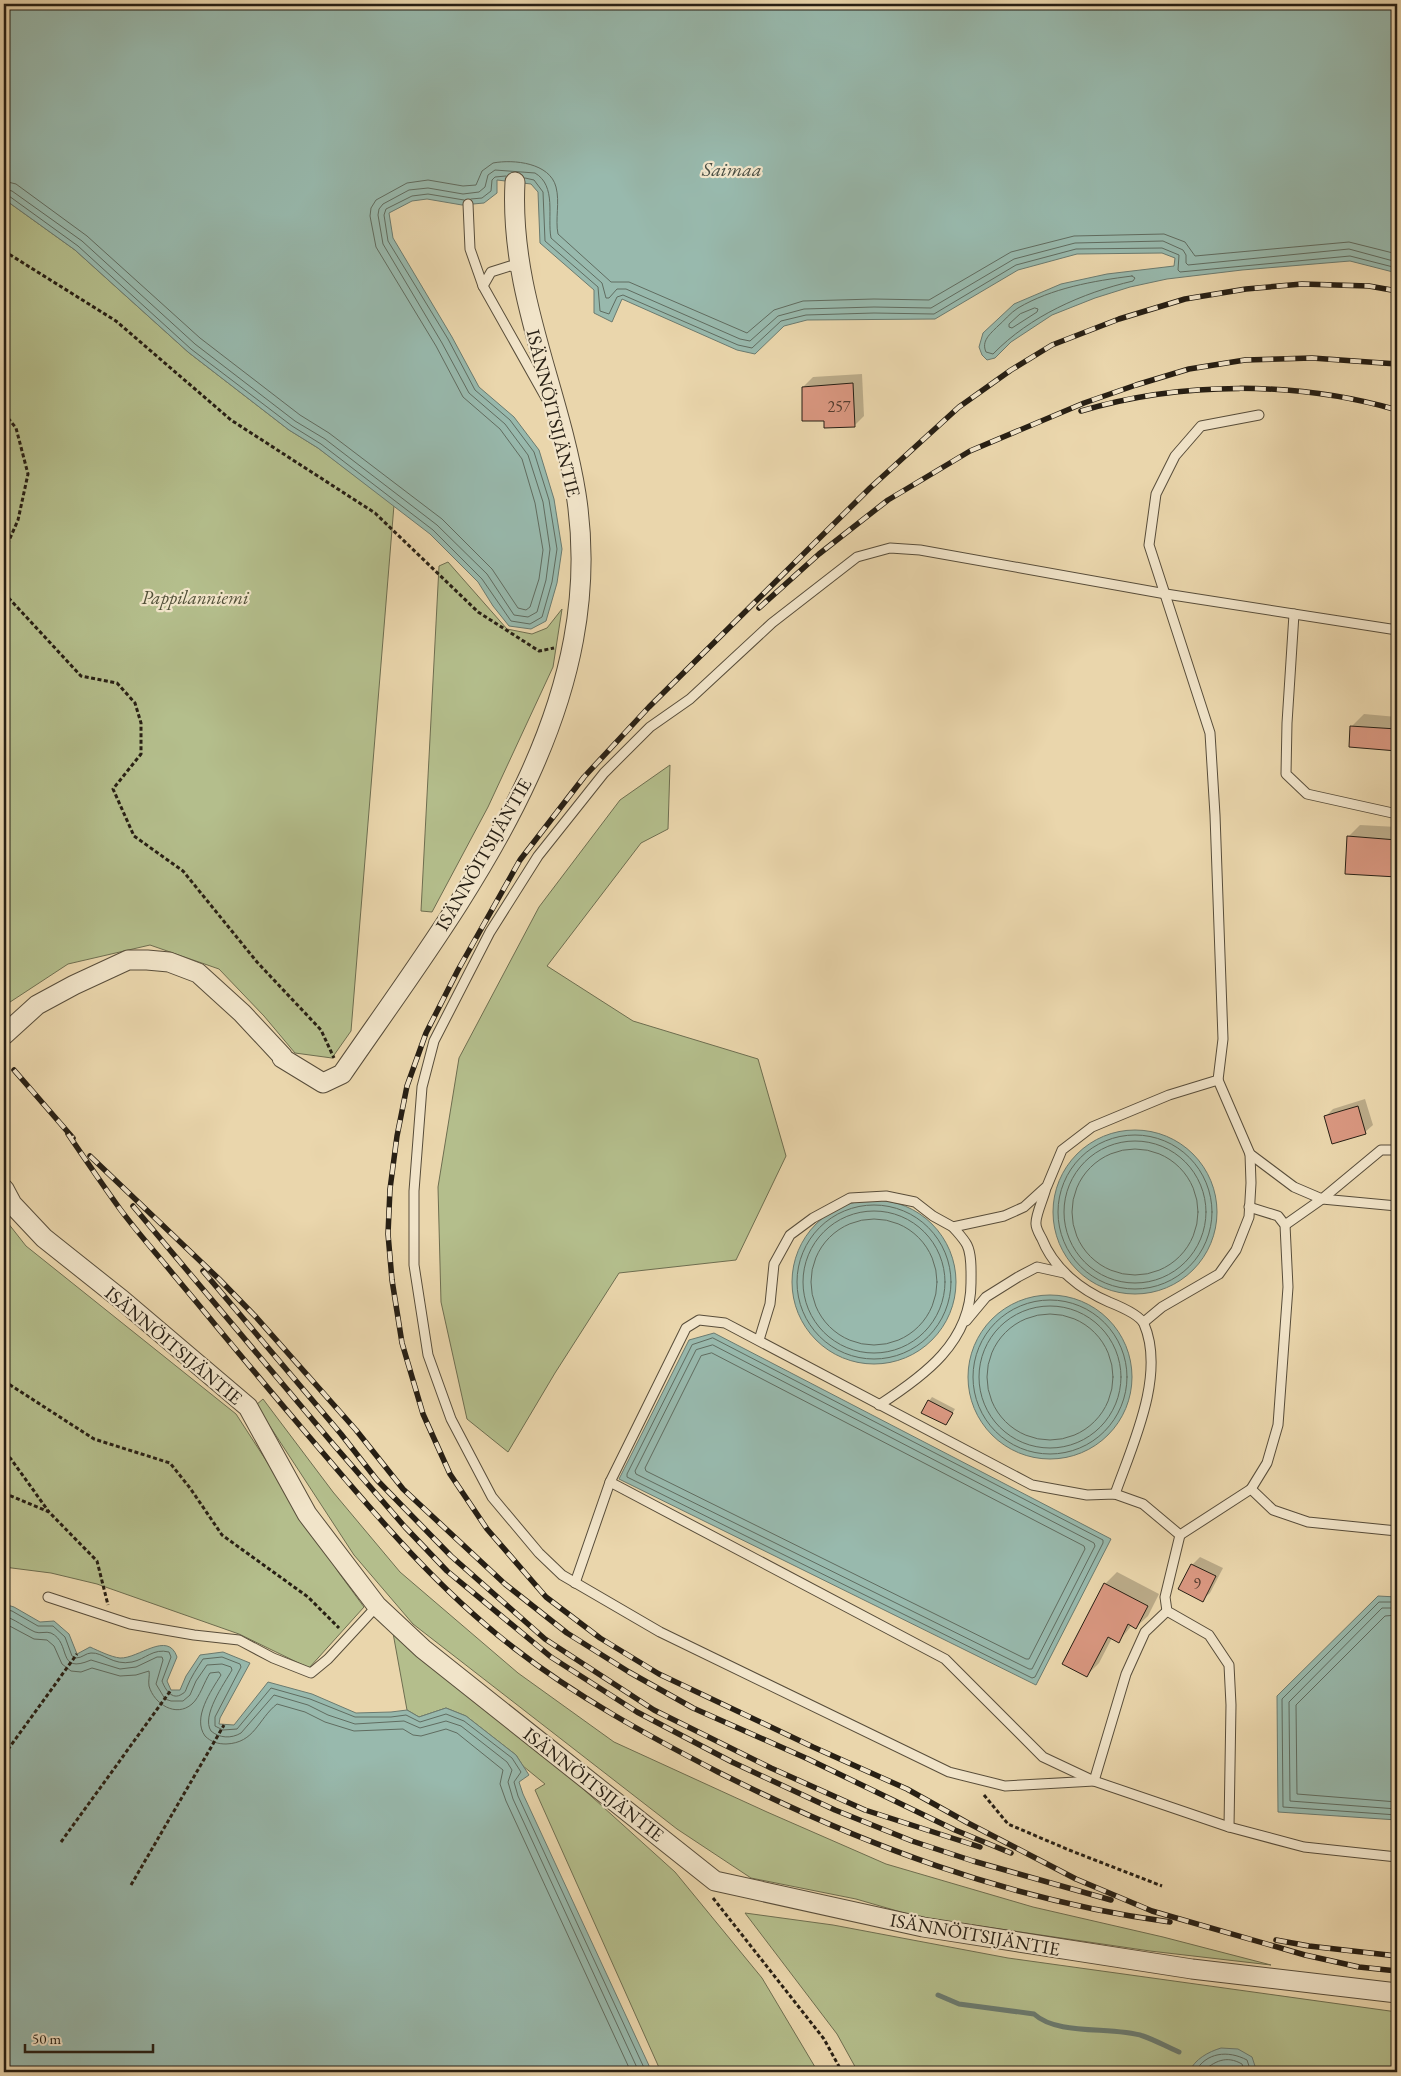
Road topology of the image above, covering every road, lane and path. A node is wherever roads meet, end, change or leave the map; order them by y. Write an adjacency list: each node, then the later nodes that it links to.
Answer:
1 (515, 182): 4 (street, ISÄNNÖITSIJÄNTIE)
2 (468, 204): 5 (lane)
3 (4, 251): 14 (path)
4 (519, 268): 5 (lane); 8 (street, ISÄNNÖITSIJÄNTIE)
5 (483, 286): 8 (lane)
6 (4, 413): 9 (path)
7 (1259, 415): 11 (lane)
8 (559, 423): 14 (street, ISÄNNÖITSIJÄNTIE)
9 (4, 552)
10 (4, 593): 17 (path)
11 (1166, 594): 12 (lane); 18 (lane); 42 (lane)
12 (1294, 614): 13 (lane); 15 (lane)
13 (1397, 630)
14 (574, 644): 17 (street, ISÄNNÖITSIJÄNTIE)
15 (1397, 814)
16 (4, 1034): 17 (street)
17 (342, 1074)
18 (1218, 1080): 20 (lane); 21 (lane)
19 (1397, 1150): 23 (lane)
20 (1250, 1154): 23 (lane); 25 (lane)
21 (1047, 1186): 27 (lane); 28 (lane)
22 (4, 1189): 44 (street, ISÄNNÖITSIJÄNTIE)
23 (1322, 1199): 24 (lane); 26 (lane)
24 (1397, 1206)
25 (1249, 1207): 26 (lane); 29 (lane)
26 (1285, 1225): 36 (lane)
27 (953, 1227): 30 (lane); 31 (lane)
28 (1064, 1273): 29 (lane); 30 (lane)
29 (1144, 1322): 38 (lane)
30 (963, 1325): 33 (lane)
31 (759, 1340): 33 (lane); 35 (lane)
32 (4, 1381): 47 (path)
33 (879, 1405): 38 (lane)
34 (4, 1453): 39 (path)
35 (610, 1482): 42 (lane); 53 (lane)
36 (1251, 1489): 40 (lane); 41 (lane)
37 (4, 1493): 39 (path)
38 (1114, 1494): 41 (lane)
39 (49, 1512): 46 (path)
40 (1397, 1531)
41 (1180, 1535): 45 (lane)
42 (575, 1583): 52 (lane)
43 (48, 1597): 46 (lane)
44 (377, 1606): 47 (lane); 60 (street, ISÄNNÖITSIJÄNTIE)
45 (1167, 1611): 53 (lane); 54 (lane)
46 (112, 1618): 47 (lane)
47 (347, 1639)
48 (77, 1654): 51 (path)
49 (171, 1690): 55 (path)
50 (224, 1726): 57 (path)
51 (4, 1755)
52 (972, 1778): 53 (lane); 58 (path)
53 (1094, 1781): 54 (lane)
54 (1229, 1827): 56 (lane)
55 (61, 1842)
56 (1397, 1857)
57 (131, 1886)
58 (1162, 1886)
59 (709, 1893): 61 (path)
60 (1397, 1993)
61 (842, 2072)

